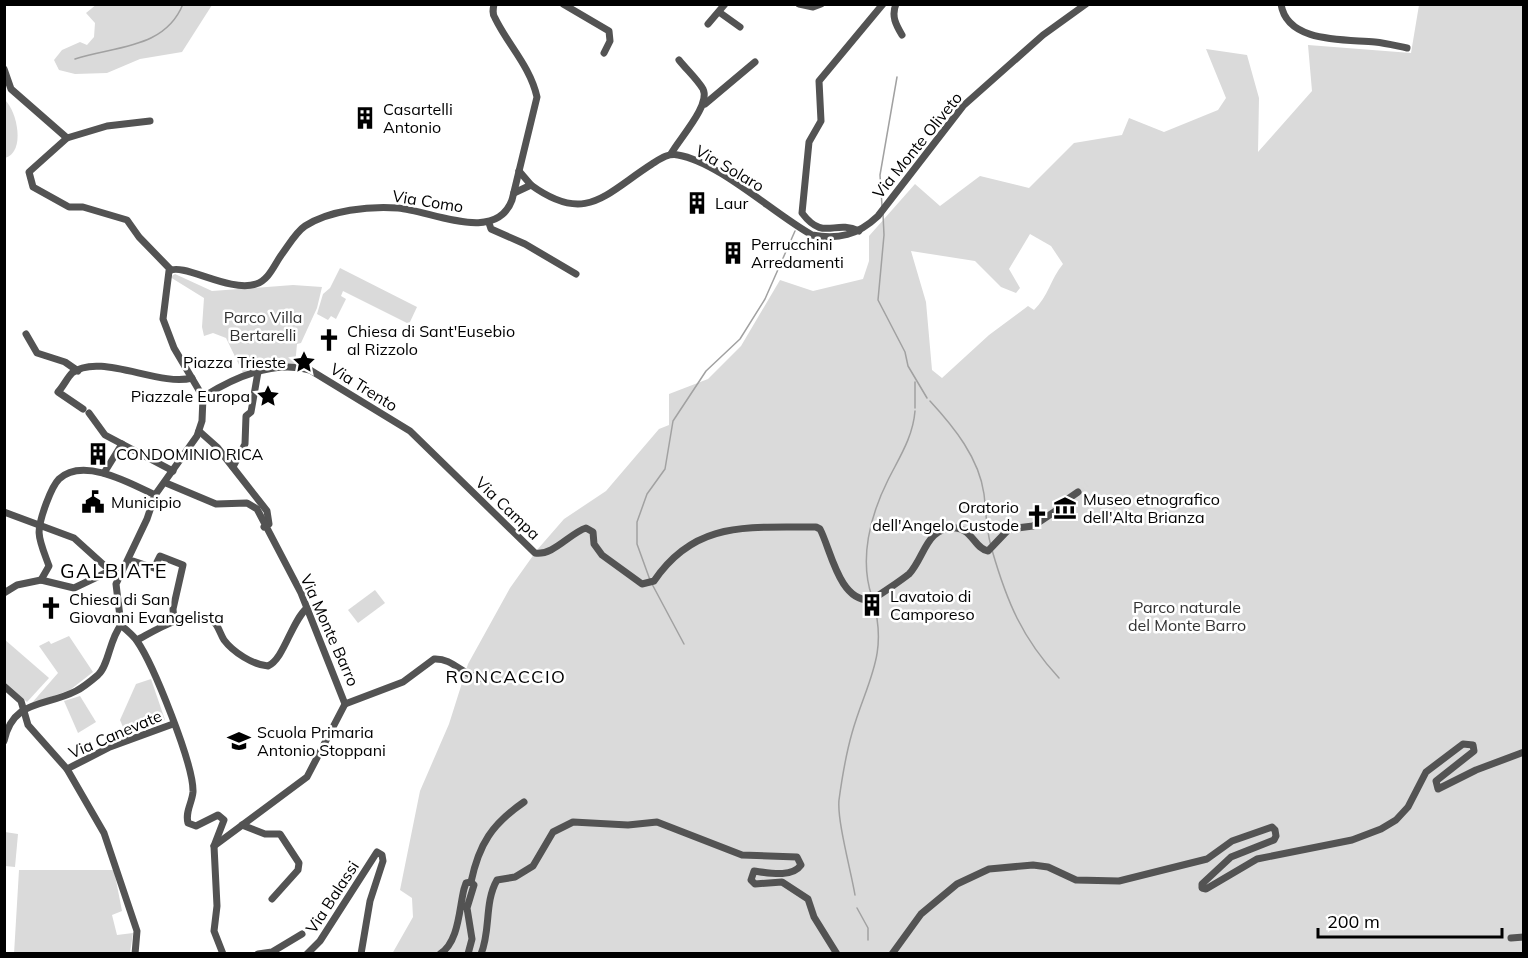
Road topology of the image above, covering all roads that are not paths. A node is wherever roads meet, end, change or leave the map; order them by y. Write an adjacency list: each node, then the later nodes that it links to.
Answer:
1 (494, 4): 23 (street)
2 (563, 4): 15 (street)
3 (725, 4): 10 (street)
4 (799, 4): 5 (street)
5 (821, 4)
6 (883, 4): 27 (street)
7 (896, 4): 13 (street)
8 (1086, 4): 27 (street, Via Monte Oliveto)
9 (1281, 4): 14 (street)
10 (719, 12): 11 (street); 12 (street)
11 (708, 24)
12 (740, 27)
13 (902, 35)
14 (1407, 48)
15 (604, 53)
16 (679, 60): 19 (street)
17 (755, 62): 19 (street)
18 (4, 69): 21 (street)
19 (703, 106): 22 (street)
20 (150, 121): 21 (street)
21 (67, 138): 28 (street)
22 (671, 154): 24 (street, Via Solaro); 27 (street, Via Solaro)
23 (519, 171): 24 (street, Via Solaro); 25 (street)
24 (531, 185): 25 (street)
25 (514, 193): 26 (street)
26 (489, 224): 28 (street, Via Como); 29 (street)
27 (856, 233)
28 (171, 270): 33 (street)
29 (576, 274)
30 (26, 334): 31 (street)
31 (78, 371): 33 (street); 37 (street)
32 (258, 372): 34 (street); 35 (street, Via Trento); 38 (street)
33 (192, 378): 34 (street)
34 (203, 397): 36 (street)
35 (410, 431): 42 (street, Via Campa)
36 (199, 432): 38 (street); 39 (street)
37 (122, 444): 39 (street); 40 (street)
38 (233, 467): 46 (street)
39 (173, 471): 41 (street)
40 (104, 473): 43 (street); 45 (street)
41 (166, 483): 43 (street); 46 (street, Via Monte Barro)
42 (1078, 492)
43 (155, 495): 48 (street)
44 (4, 512): 45 (street)
45 (38, 526): 48 (street); 49 (street)
46 (264, 527): 51 (street, Via Monte Barro)
47 (133, 561): 52 (street)
48 (118, 571): 49 (street); 53 (street)
49 (41, 580): 50 (street)
50 (4, 593)
51 (307, 608): 52 (street); 57 (street, Via Monte Barro)
52 (174, 622): 54 (street)
53 (121, 625): 54 (street); 58 (street)
54 (137, 640): 59 (street)
55 (481, 678): 57 (street)
56 (4, 686): 58 (street)
57 (345, 704): 64 (street, Via Monte Barro)
58 (23, 709): 60 (street); 62 (street)
59 (173, 724): 62 (street, Via Canevate); 65 (street)
60 (4, 741)
61 (1524, 752): 80 (street)
62 (67, 769): 71 (street)
63 (524, 802): 66 (street)
64 (242, 825): 65 (street, Via Monte Barro); 67 (street)
65 (214, 846): 72 (street)
66 (471, 882): 76 (street); 77 (street)
67 (272, 899)
68 (302, 934): 73 (street)
69 (1524, 936): 70 (street)
70 (1511, 938)
71 (135, 954)
72 (223, 954)
73 (258, 954)
74 (308, 954): 75 (street, Via Balassi)
75 (361, 954)
76 (440, 954)
77 (468, 954)
78 (481, 954): 79 (street)
79 (837, 954)
80 (892, 954)

